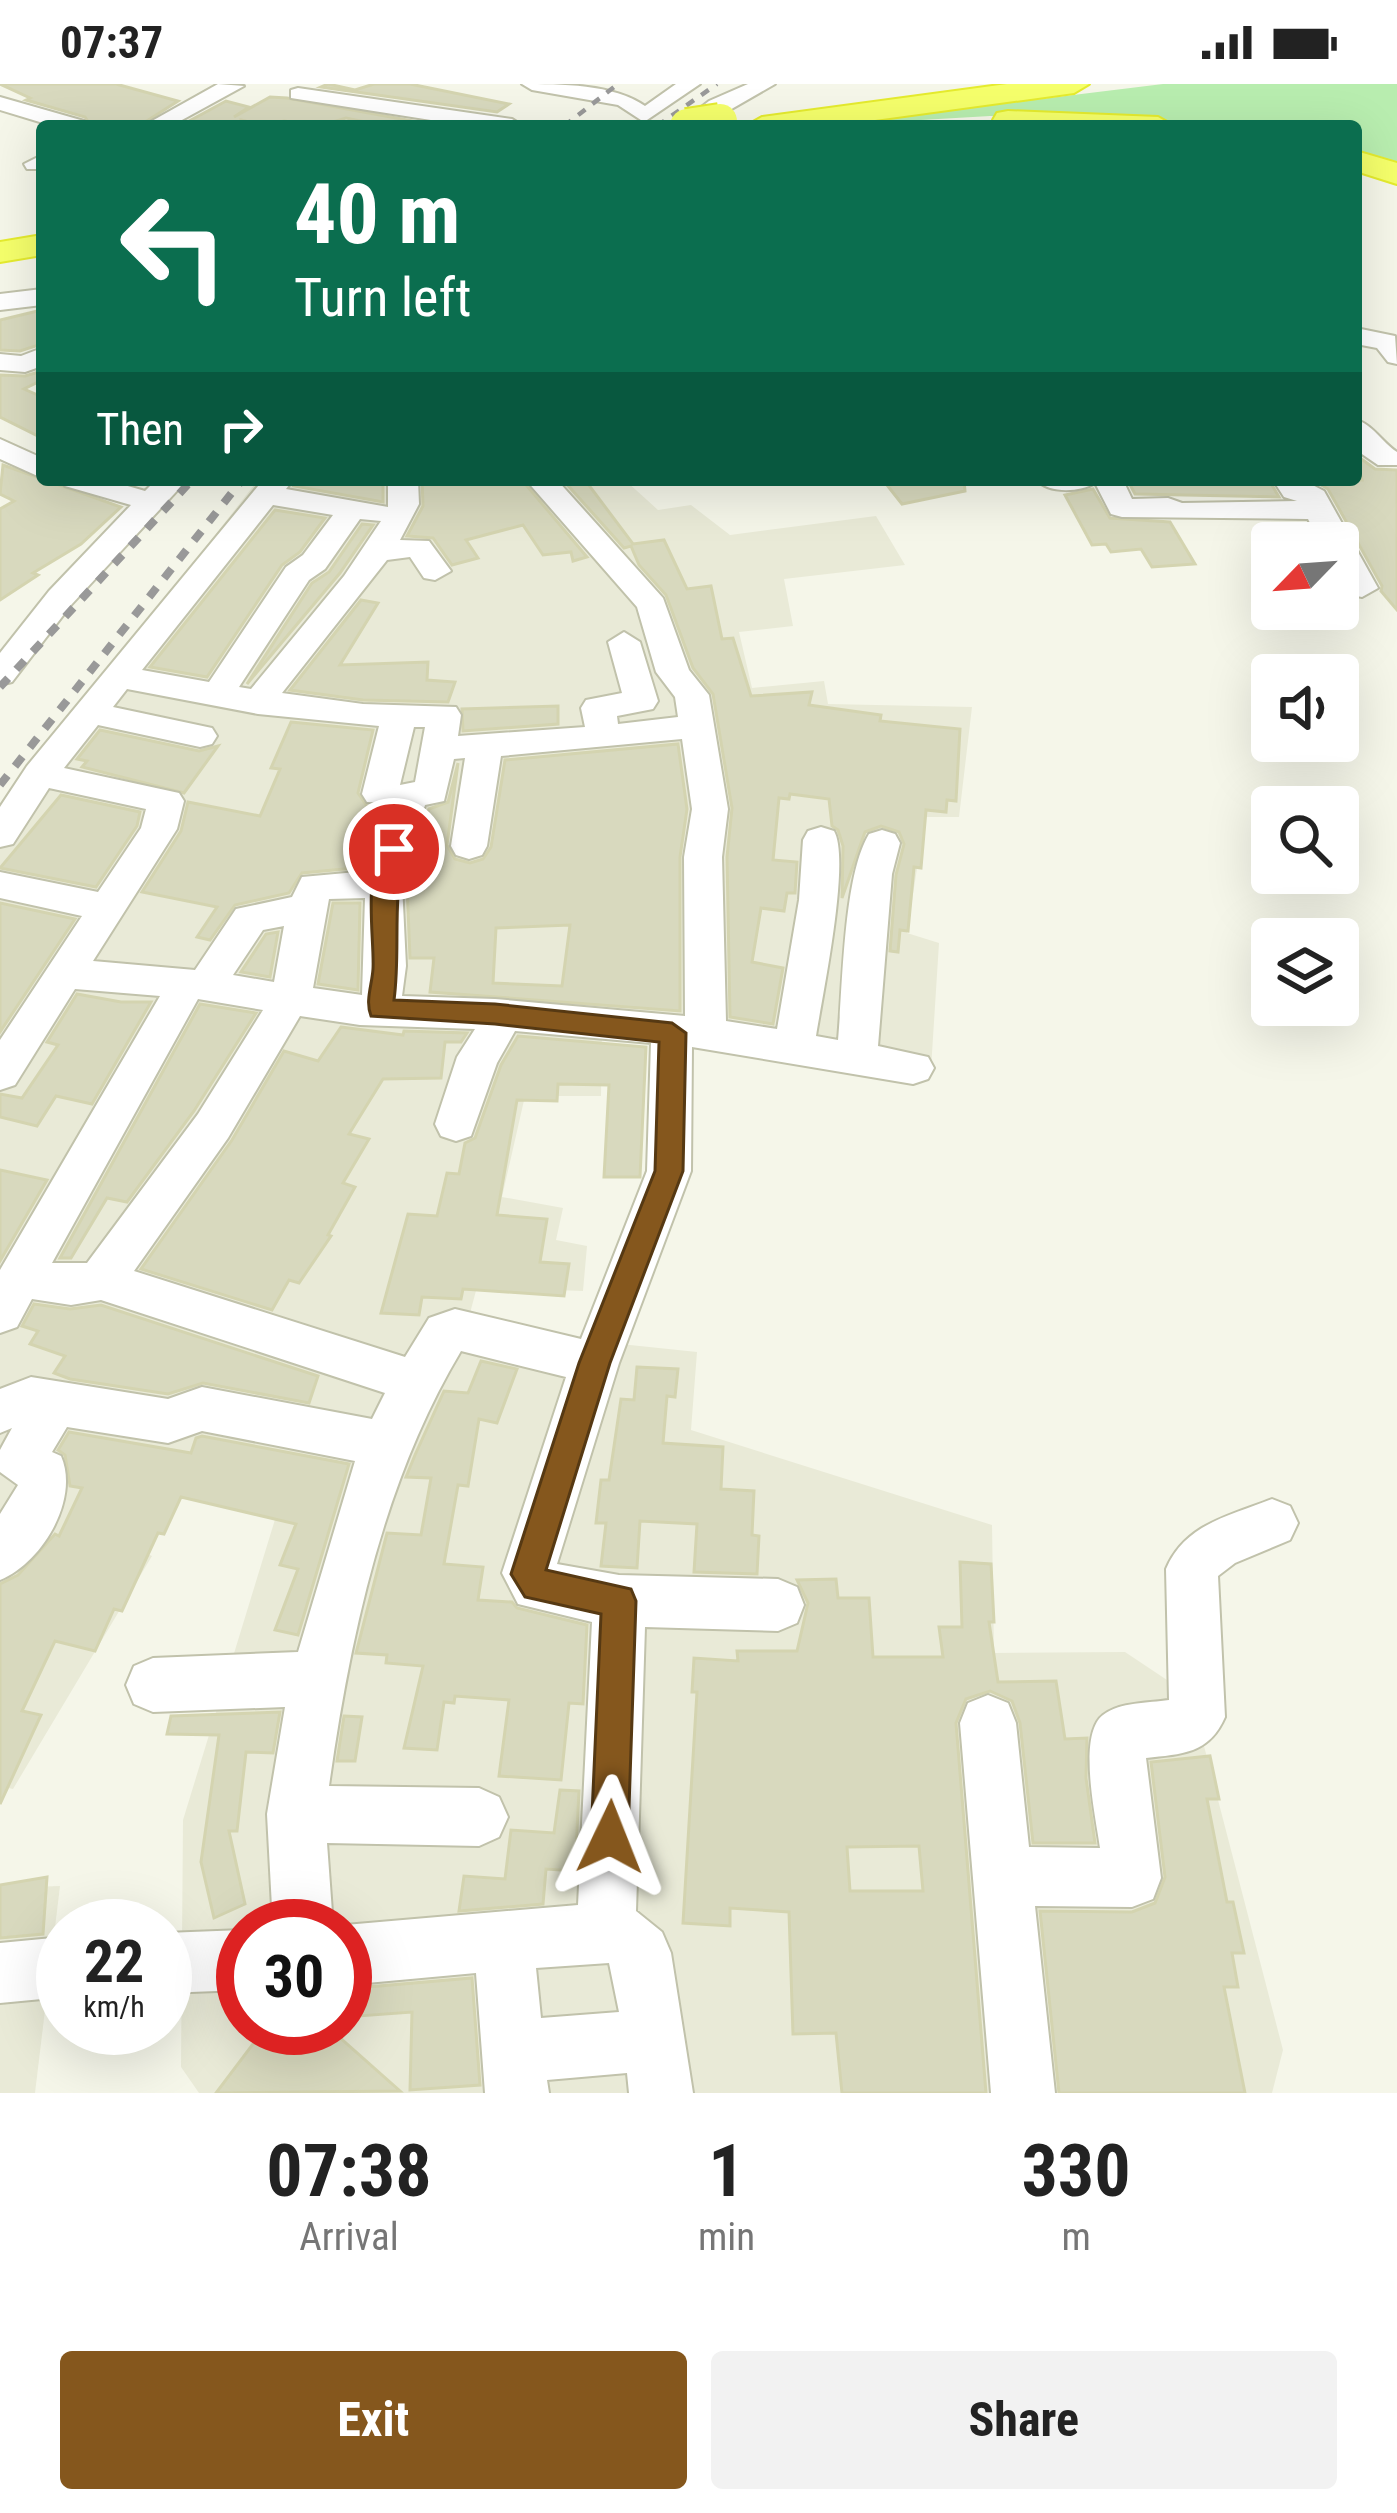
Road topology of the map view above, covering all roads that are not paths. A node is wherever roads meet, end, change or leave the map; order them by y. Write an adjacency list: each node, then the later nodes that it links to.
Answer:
1 (28, 84): 12 (street)
2 (228, 84): 16 (street)
3 (360, 84): 13 (street)
4 (406, 84): 14 (street)
5 (532, 84): 10 (street)
6 (690, 84): 20 (street)
7 (765, 84): 21 (street)
8 (993, 84): 22 (highway)
9 (1074, 84): 23 (highway)
10 (570, 87): 18 (street); 19 (street)
11 (298, 94): 13 (street)
12 (0, 100): 15 (street)
13 (323, 108): 14 (street)
14 (373, 114): 17 (street)
15 (58, 120)
16 (166, 120)
17 (442, 120)
18 (532, 120)
19 (638, 120)
20 (640, 120)
21 (702, 120)
22 (728, 120)
23 (807, 120)
24 (1362, 163): 25 (highway)
25 (1397, 174)
26 (36, 234): 27 (highway)
27 (0, 240)
28 (36, 246): 29 (highway)
29 (0, 252)
30 (1362, 336): 31 (street)
31 (1397, 356)
32 (36, 359): 33 (street)
33 (0, 362)
34 (1362, 436): 36 (street)
35 (0, 448): 37 (street)
36 (1388, 459)
37 (36, 466)
38 (166, 486): 55 (street)
39 (403, 486): 49 (street)
40 (547, 486): 61 (street)
41 (1111, 486): 47 (street)
42 (1254, 486): 47 (street)
43 (1291, 486): 48 (street)
44 (272, 488): 46 (street); 56 (street)
45 (146, 489): 54 (street)
46 (352, 509): 49 (street); 58 (street)
47 (1264, 510): 48 (street)
48 (1314, 510): 52 (street)
49 (396, 516): 50 (street)
50 (373, 553): 51 (street); 58 (street)
51 (435, 571)
52 (1362, 588)
53 (624, 642): 59 (street)
54 (0, 644)
55 (0, 675)
56 (118, 677): 57 (street); 58 (street)
57 (90, 713): 58 (street); 64 (street)
58 (232, 713): 60 (street)
59 (646, 715): 61 (street); 62 (street)
60 (399, 717): 63 (street); 65 (street)
61 (700, 725): 79 (street)
62 (485, 745): 63 (street); 69 (street)
63 (440, 748): 70 (street)
64 (40, 774): 66 (street); 72 (street)
65 (380, 794)
66 (0, 835)
67 (821, 840): 80 (street)
68 (882, 843): 81 (street)
69 (470, 846)
70 (383, 884): 73 (street); 77 (street)
71 (0, 885): 72 (street)
72 (107, 908): 74 (street)
73 (307, 908): 75 (street); 76 (street)
74 (68, 974): 75 (street); 83 (street)
75 (197, 984): 76 (street); 85 (street)
76 (291, 997): 77 (street); 86 (street)
77 (380, 1010): 78 (street)
78 (495, 1014): 79 (street); 84 (street)
79 (689, 1033): 80 (street); 87 (street)
80 (794, 1048): 81 (street)
81 (857, 1057): 82 (street)
82 (914, 1067)
83 (0, 1074)
84 (456, 1124)
85 (14, 1274): 86 (street)
86 (101, 1280): 88 (street)
87 (595, 1363): 88 (street); 94 (street)
88 (416, 1382): 91 (street)
89 (54, 1403): 90 (street); 91 (street); 93 (street)
90 (0, 1411)
91 (385, 1444): 96 (street)
92 (1272, 1523): 101 (street)
93 (0, 1555)
94 (619, 1601): 95 (street); 103 (street)
95 (778, 1605)
96 (317, 1679): 97 (street); 99 (street)
97 (153, 1685)
98 (988, 1723): 101 (street)
99 (296, 1814): 100 (street); 102 (street)
100 (479, 1817)
101 (1006, 1876): 110 (street)
102 (301, 1899)
103 (606, 1932): 104 (street); 108 (street)
104 (504, 1944): 105 (street); 109 (street)
105 (372, 1953)
106 (36, 1970): 107 (street)
107 (0, 1973)
108 (656, 2067): 109 (street)
109 (515, 2072)
110 (1023, 2093)

